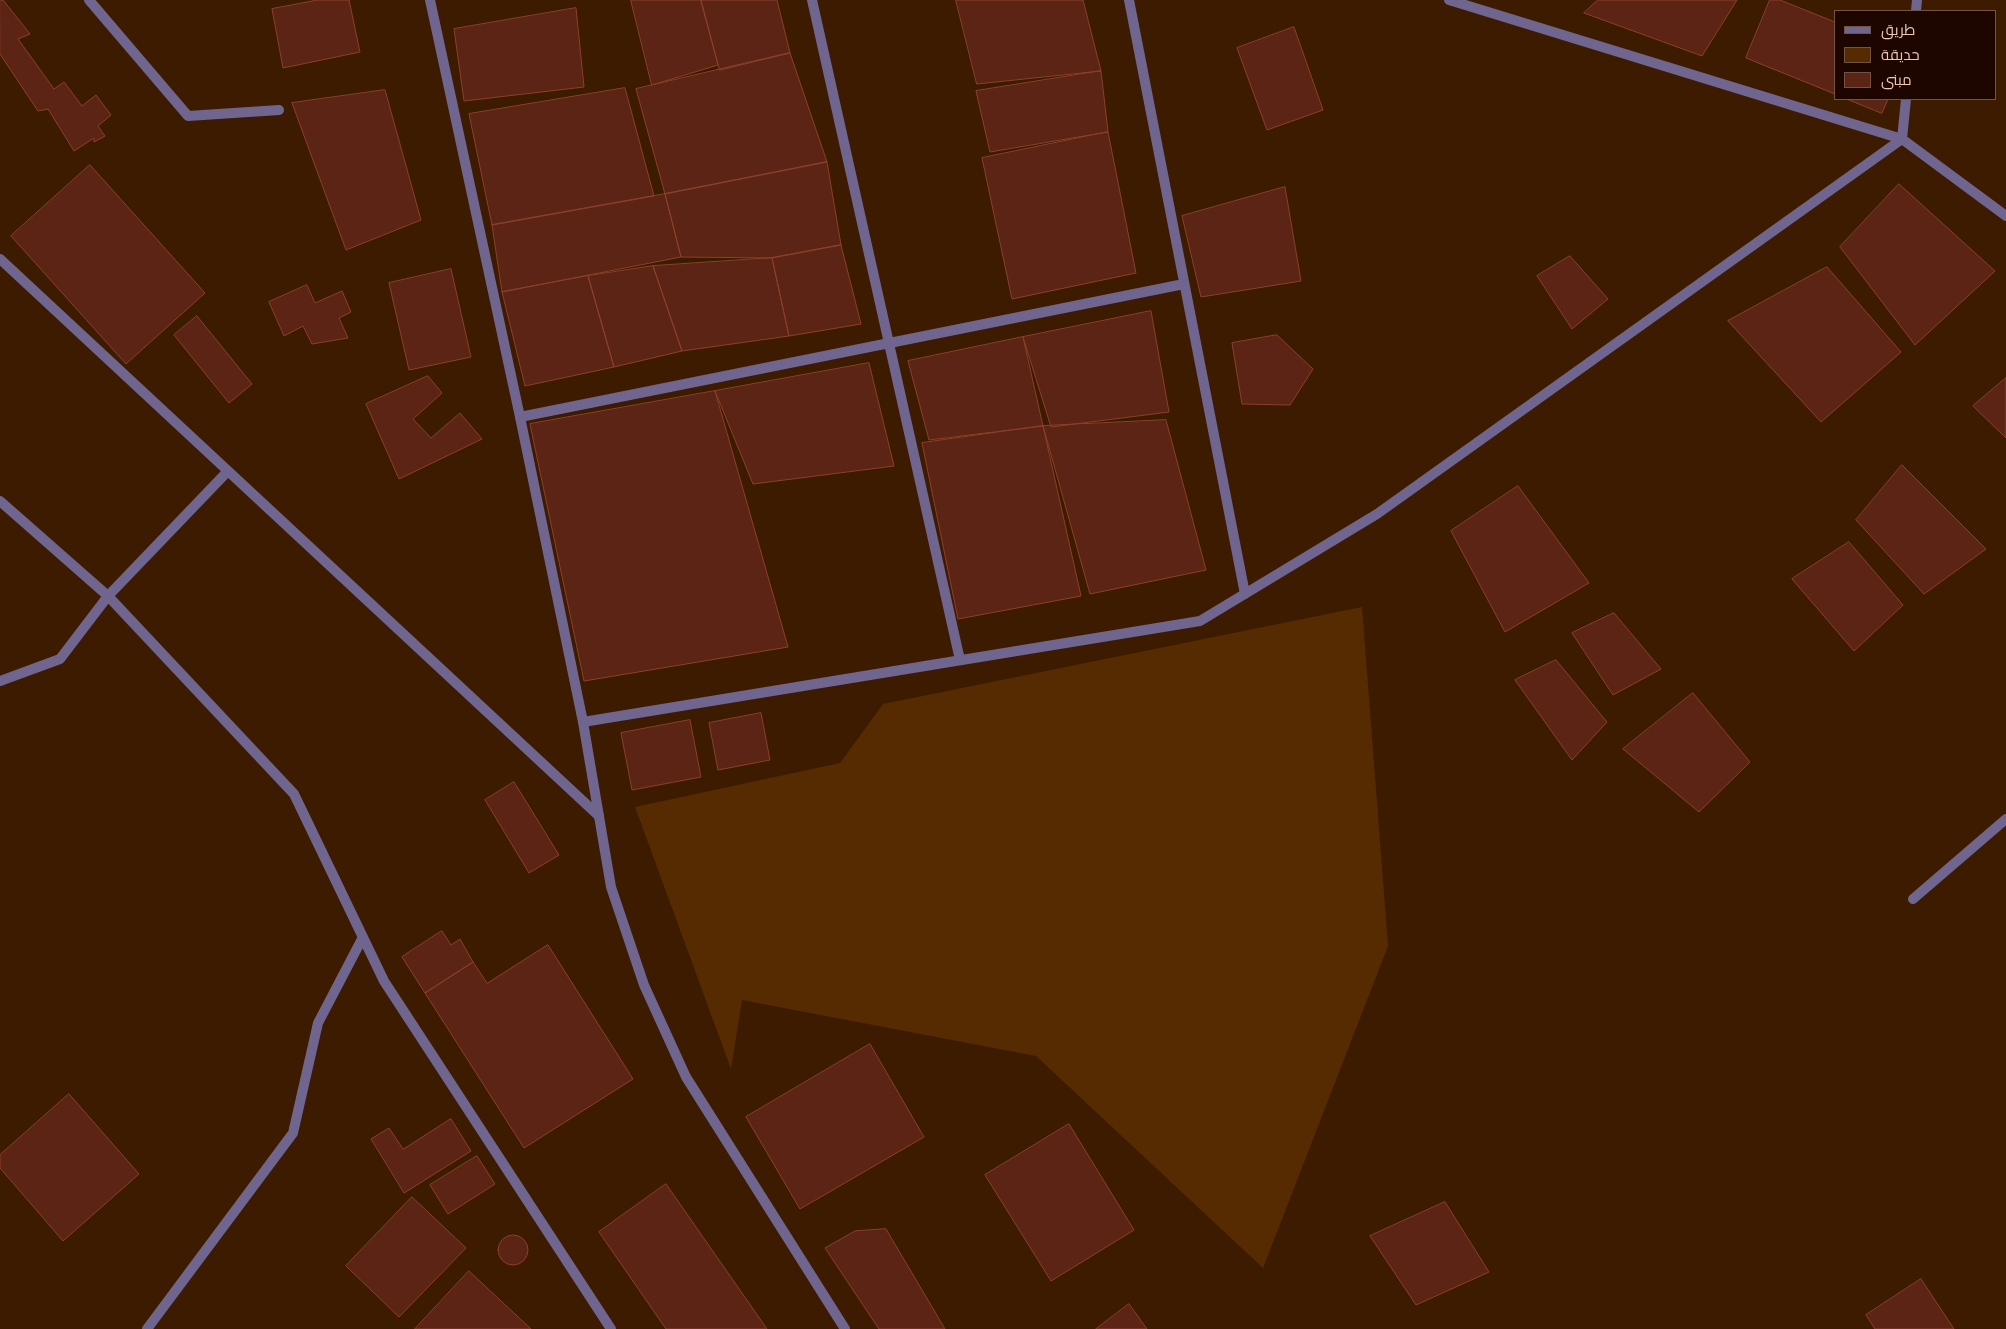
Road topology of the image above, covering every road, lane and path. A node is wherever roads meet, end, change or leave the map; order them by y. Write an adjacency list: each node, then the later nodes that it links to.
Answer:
1 (89, 0): 7 (street)
2 (430, 0): 13 (street)
3 (812, 0): 12 (street)
4 (1129, 0): 11 (street)
5 (1449, 0): 8 (street)
6 (1906, 100): 8 (street)
7 (279, 110)
8 (1902, 139): 9 (street); 16 (street)
9 (2006, 216)
10 (0, 259): 14 (street)
11 (1184, 284): 12 (street); 16 (street)
12 (889, 343): 13 (street); 18 (street)
13 (520, 417): 20 (street)
14 (227, 472): 17 (street); 21 (street)
15 (0, 501): 17 (street)
16 (1245, 594): 18 (street)
17 (108, 596): 19 (street); 24 (street)
18 (960, 660): 20 (street)
19 (0, 681)
20 (583, 722): 21 (street)
21 (599, 816): 27 (street)
22 (2006, 819): 23 (street)
23 (1913, 899)
24 (363, 937): 25 (street); 26 (street)
25 (147, 1329)
26 (611, 1329)
27 (845, 1329)

